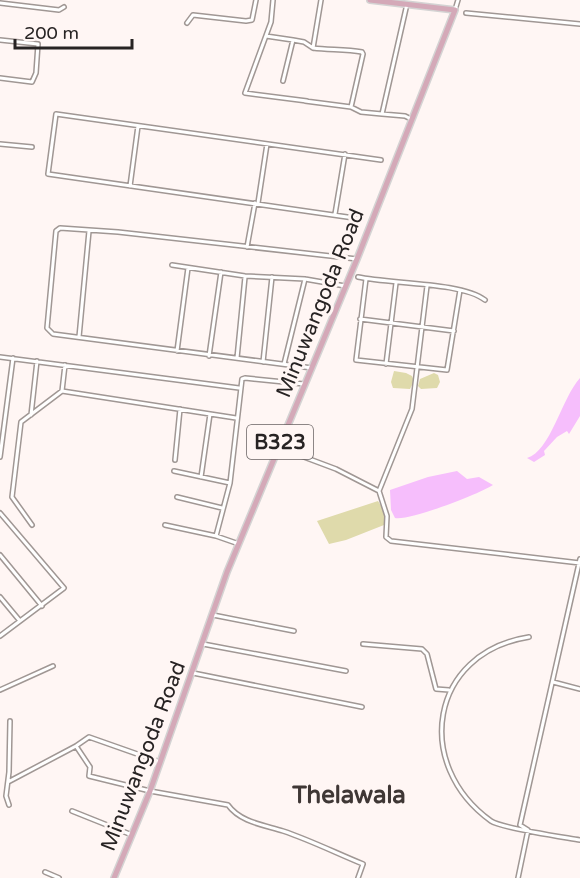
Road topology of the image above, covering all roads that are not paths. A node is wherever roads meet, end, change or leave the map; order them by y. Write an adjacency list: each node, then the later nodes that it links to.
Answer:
1 (256, 0): 11 (street)
2 (273, 0): 13 (street)
3 (321, 0): 16 (street)
4 (370, 0): 7 (main road)
5 (458, 0): 9 (street)
6 (0, 3): 8 (street)
7 (407, 4): 9 (main road); 22 (street)
8 (64, 7)
9 (454, 10): 23 (main road, Minuwangoda Road / B323)
10 (466, 13): 12 (street)
11 (187, 23)
12 (580, 24)
13 (266, 36): 15 (street); 20 (street)
14 (0, 40): 17 (street)
15 (293, 40): 16 (street); 18 (street)
16 (313, 48): 21 (street)
17 (0, 78)
18 (283, 81)
19 (305, 100): 20 (street)
20 (324, 103): 21 (street)
21 (351, 107): 22 (street)
22 (382, 114): 23 (street)
23 (411, 119): 36 (main road, Minuwangoda Road / B323)
24 (138, 126): 26 (street); 30 (street); 30 (street)
25 (0, 144): 27 (street)
26 (267, 144): 28 (street); 31 (street)
27 (32, 147)
28 (345, 154): 29 (street); 32 (street)
29 (381, 160)
30 (130, 186): 31 (street)
31 (256, 203): 32 (street); 35 (street)
32 (335, 214): 33 (street)
33 (361, 219)
34 (89, 231): 35 (street); 54 (street); 54 (street)
35 (247, 247): 36 (street)
36 (357, 259): 47 (main road, Minuwangoda Road / B323)
37 (172, 265): 38 (street)
38 (188, 268): 39 (street); 55 (street)
39 (221, 273): 40 (street); 56 (street)
40 (245, 276): 41 (street); 59 (street)
41 (272, 277): 43 (street); 61 (street)
42 (358, 278): 44 (street)
43 (305, 279): 47 (street); 62 (street)
44 (366, 279): 45 (street); 50 (street)
45 (396, 283): 46 (street); 51 (street)
46 (427, 285): 48 (street); 52 (street)
47 (346, 286): 65 (main road, Minuwangoda Road / B323)
48 (460, 290): 49 (street); 53 (street)
49 (485, 300)
50 (360, 319): 51 (street); 63 (street)
51 (391, 323): 52 (street); 63 (street)
52 (423, 327): 53 (street); 66 (street)
53 (454, 331): 66 (street)
54 (79, 337): 55 (street)
55 (177, 351): 56 (street)
56 (209, 356): 59 (street)
57 (0, 357): 58 (street)
58 (13, 358): 60 (street); 75 (street)
59 (237, 358): 61 (street)
60 (37, 361): 64 (street); 72 (street)
61 (263, 362): 62 (street)
62 (284, 364): 65 (street)
63 (386, 364): 66 (street)
64 (65, 365): 68 (street); 69 (street)
65 (312, 368): 67 (main road, Minuwangoda Road / B323)
66 (417, 368): 80 (street)
67 (306, 385): 68 (street); 74 (main road, Minuwangoda Road / B323)
68 (240, 388): 73 (street)
69 (62, 391): 70 (street); 72 (street)
70 (180, 409): 71 (street); 76 (street)
71 (210, 414): 73 (street); 78 (street)
72 (31, 415): 84 (street)
73 (236, 418): 79 (street)
74 (278, 447): 80 (street); 87 (main road, Minuwangoda Road / B323)
75 (0, 457)
76 (175, 460)
77 (174, 471): 78 (street)
78 (201, 477): 79 (street)
79 (230, 483): 82 (street)
80 (379, 491): 89 (street)
81 (177, 497): 82 (street)
82 (222, 508): 86 (street)
83 (0, 513): 91 (street)
84 (32, 525)
85 (165, 525): 86 (street)
86 (216, 536): 87 (street)
87 (239, 543): 92 (main road, Minuwangoda Road / B323)
88 (0, 555): 91 (street)
89 (580, 562): 102 (street)
90 (0, 597): 93 (street)
91 (42, 606): 93 (street)
92 (213, 615): 94 (street); 97 (main road, Minuwangoda Road / B323)
93 (20, 621): 95 (street)
94 (294, 631)
95 (0, 636)
96 (529, 637): 105 (street)
97 (203, 644): 100 (street); 101 (main road, Minuwangoda Road / B323)
98 (363, 644): 105 (street)
99 (53, 666): 103 (street)
100 (346, 671)
101 (193, 673): 106 (street); 109 (main road, Minuwangoda Road / B323)
102 (553, 682): 104 (street); 114 (street)
103 (0, 688)
104 (580, 688)
105 (449, 690): 114 (street)
106 (362, 707)
107 (10, 721): 110 (street)
108 (76, 746): 109 (street); 110 (street); 111 (street)
109 (160, 762): 111 (main road, Minuwangoda Road / B323)
110 (8, 783): 112 (street)
111 (150, 790): 115 (main road, Minuwangoda Road / B323); 120 (street)
112 (9, 805)
113 (72, 811): 115 (street)
114 (528, 830): 116 (street); 121 (street)
115 (132, 835): 119 (main road, Minuwangoda Road / B323)
116 (580, 840)
117 (45, 872): 118 (street)
118 (59, 878)
119 (114, 878)
120 (358, 878)
121 (518, 878)

